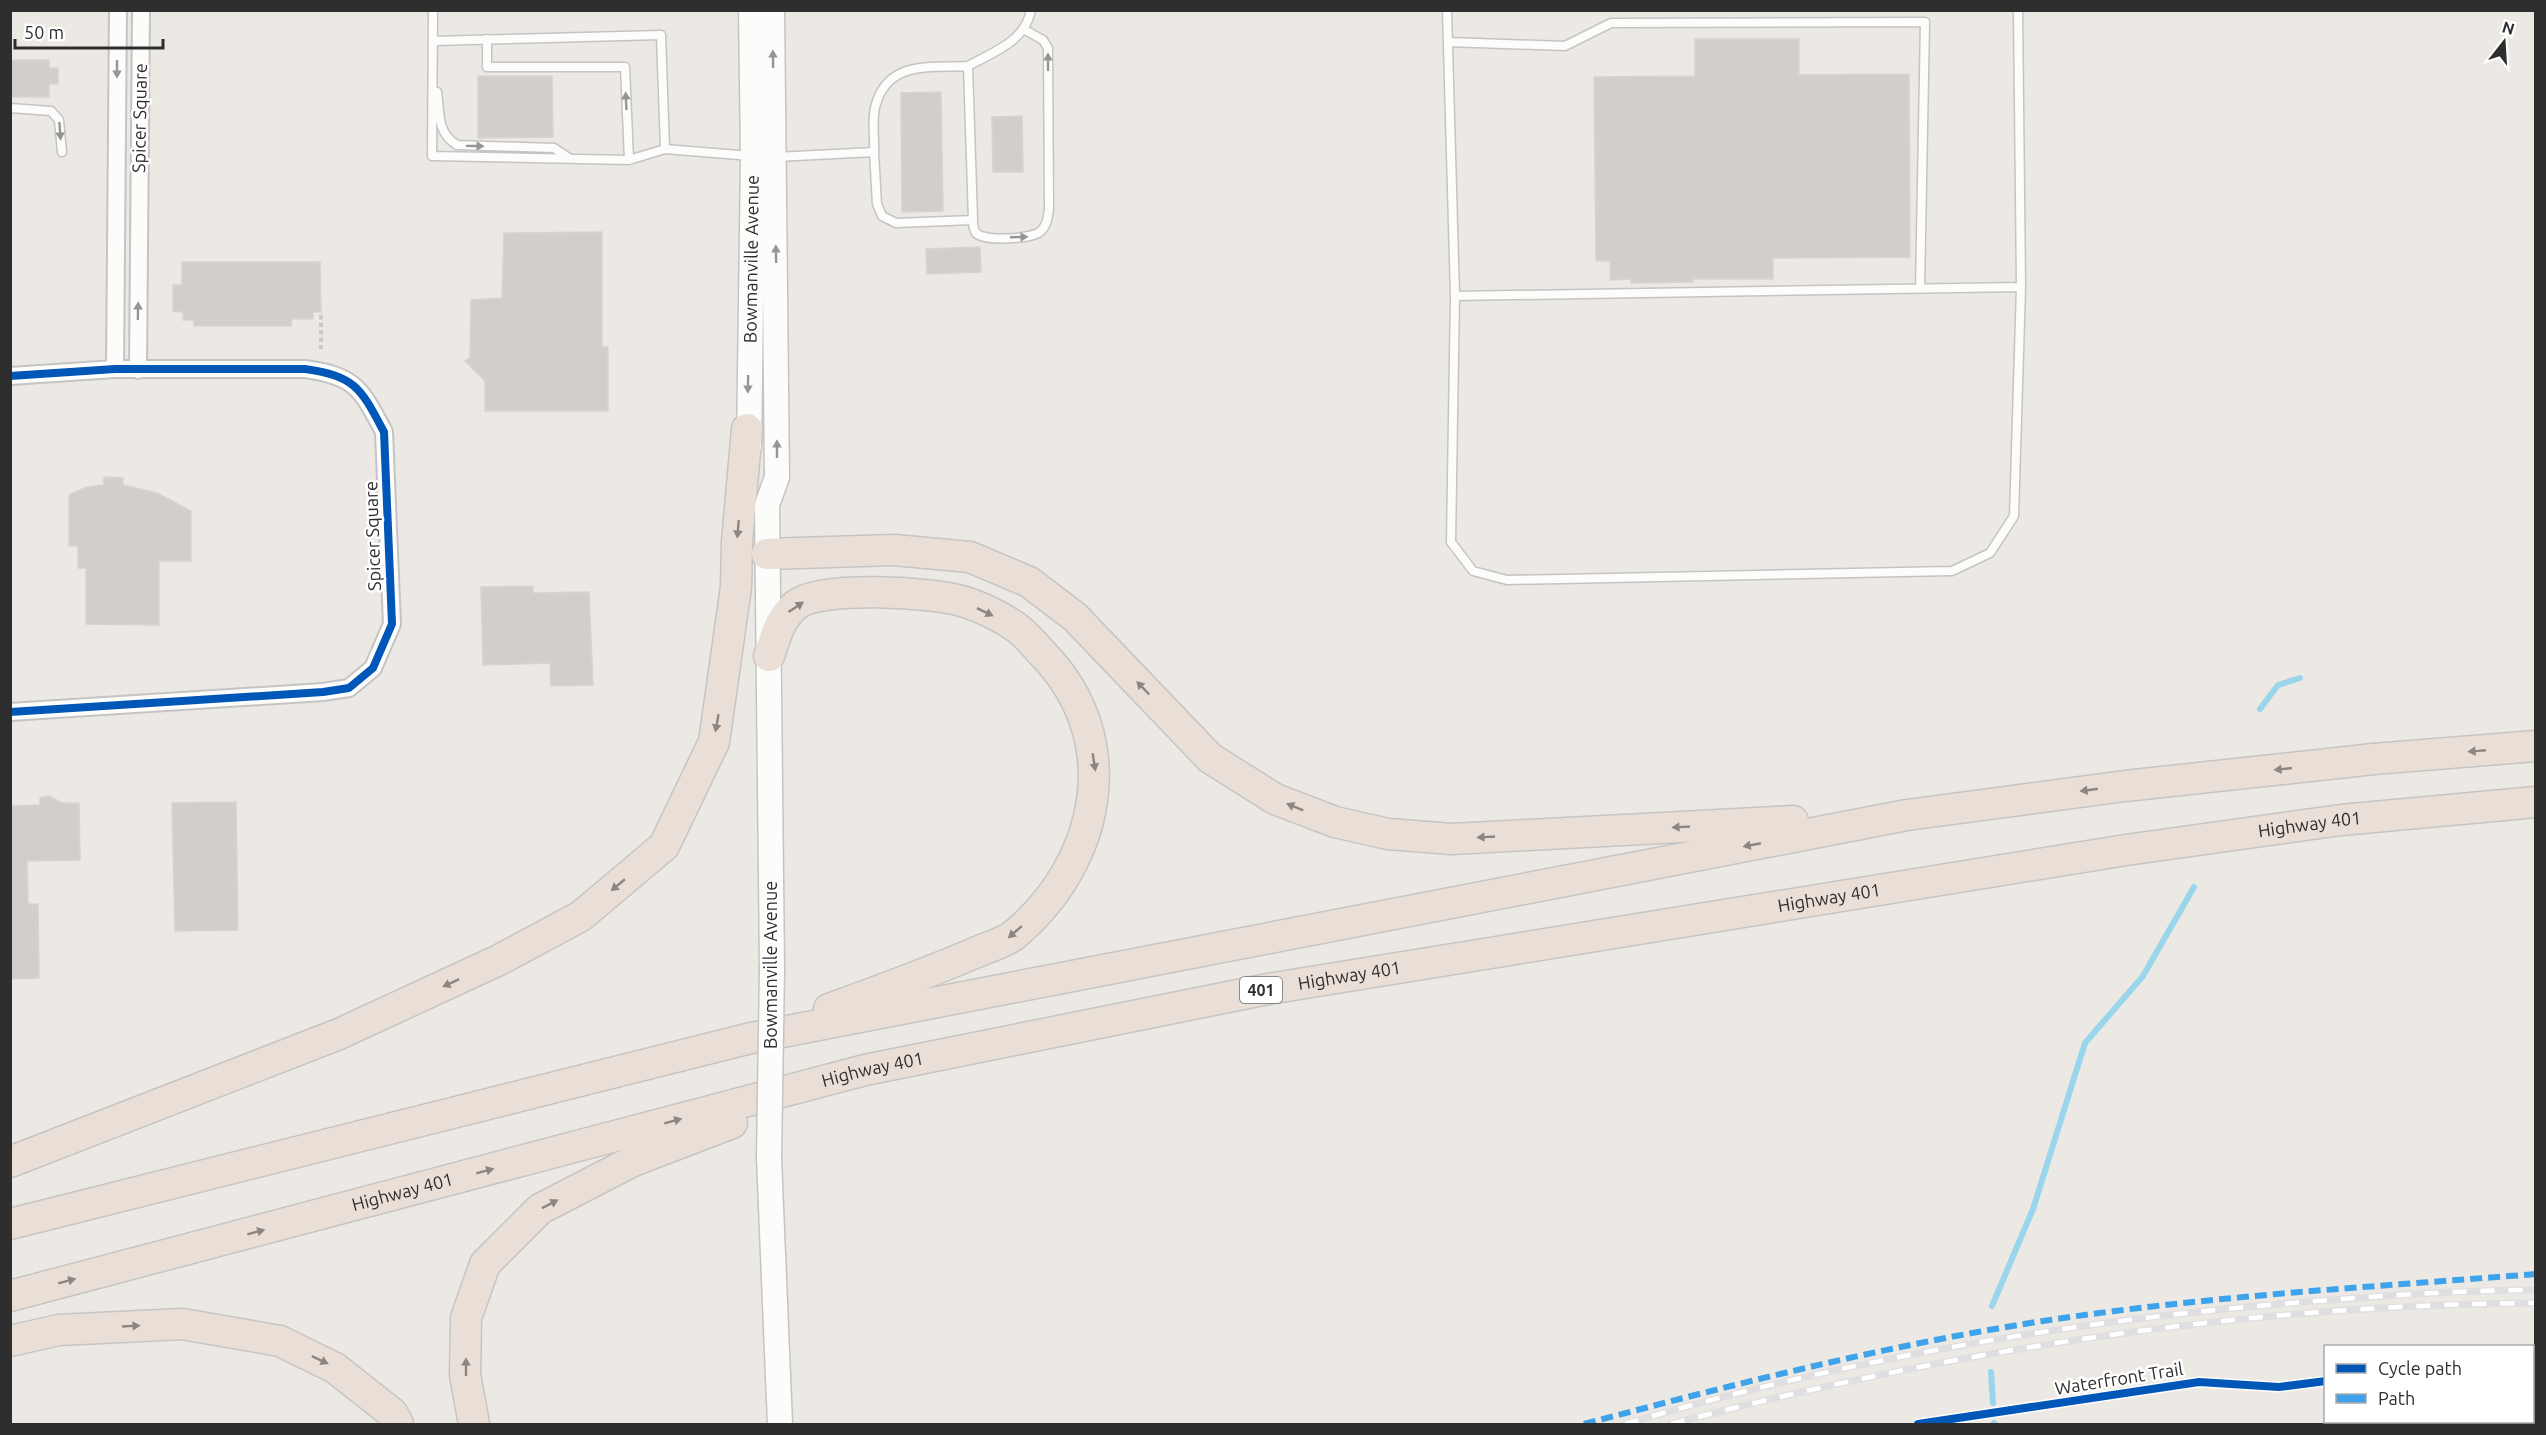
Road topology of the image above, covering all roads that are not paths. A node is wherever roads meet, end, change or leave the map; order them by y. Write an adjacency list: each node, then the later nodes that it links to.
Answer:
1 (118, 10): 26 (street, Spicer Square, one-way to 26)
2 (141, 10): 27 (street, Spicer Square, one-way to 2)
3 (434, 10): 11 (lane)
4 (751, 10): 19 (main road, Bowmanville Avenue)
5 (772, 10): 19 (main road, Bowmanville Avenue, one-way to 5)
6 (1031, 10): 9 (lane)
7 (1448, 10): 12 (lane)
8 (2018, 10): 23 (lane)
9 (1025, 30): 13 (lane); 22 (lane, one-way to 9)
10 (487, 39): 11 (lane); 16 (lane); 21 (lane, one-way to 10)
11 (433, 40): 14 (lane)
12 (1448, 42): 24 (lane); 25 (lane)
13 (968, 66): 18 (lane); 22 (lane)
14 (433, 71): 20 (lane, one-way to 20); 20 (lane)
15 (10, 108): 17 (lane, one-way to 17)
16 (665, 149): 19 (lane); 21 (lane)
17 (62, 152)
18 (874, 152): 19 (lane); 22 (lane)
19 (764, 157): 29 (main road, Bowmanville Avenue, one-way to 29); 30 (main road, Bowmanville Avenue, one-way to 19)
20 (569, 158): 21 (lane)
21 (629, 160)
22 (973, 220)
23 (2021, 287): 24 (lane); 25 (lane)
24 (1920, 289): 25 (lane)
25 (1455, 296)
26 (115, 369): 27 (street, Spicer Square); 28 (street, Spicer Square)
27 (138, 370): 33 (street, Spicer Square)
28 (10, 376)
29 (747, 429): 30 (main road, Bowmanville Avenue); 39 (highway, one-way to 39)
30 (766, 505): 31 (main road, Bowmanville Avenue)
31 (767, 554): 32 (main road, Bowmanville Avenue); 36 (highway, one-way to 31)
32 (769, 656): 37 (highway, one-way to 37); 45 (main road, Bowmanville Avenue, bridge)
33 (10, 712)
34 (2535, 746): 36 (highway, one-way to 36)
35 (2535, 802): 38 (highway, Highway 401 / 401)
36 (1907, 815): 37 (highway, one-way to 37)
37 (751, 1038): 40 (highway)
38 (865, 1070): 41 (highway, Highway 401 / 401, one-way to 38); 44 (highway, one-way to 38)
39 (10, 1162)
40 (10, 1224)
41 (10, 1296)
42 (10, 1341): 43 (highway, one-way to 43)
43 (398, 1425)
44 (474, 1425)
45 (780, 1425)

